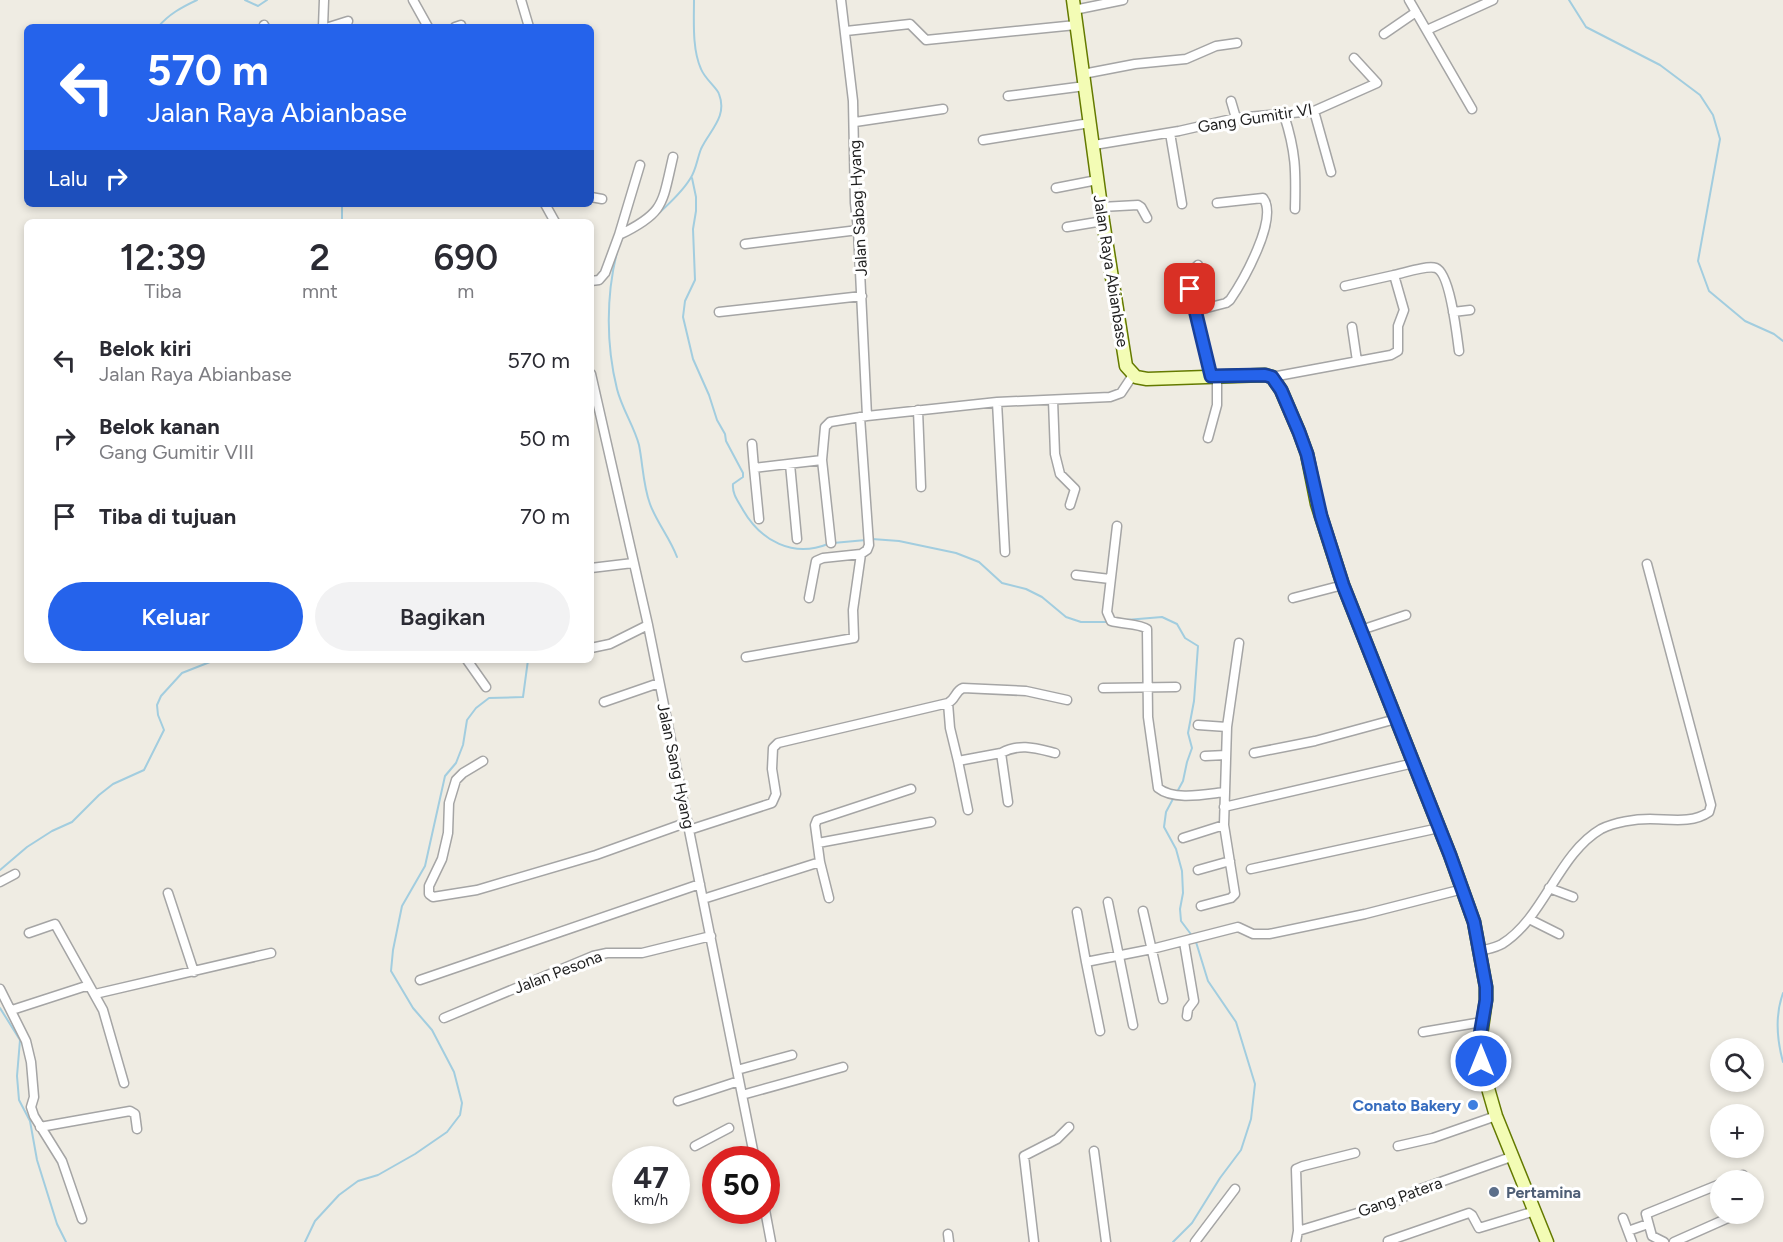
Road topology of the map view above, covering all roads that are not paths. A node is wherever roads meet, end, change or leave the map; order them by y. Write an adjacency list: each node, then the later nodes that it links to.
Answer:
1 (324, 0): 11 (street)
2 (413, 0): 13 (street)
3 (520, 0): 14 (street)
4 (841, 0): 17 (street, Jalan Sabag Hyang)
5 (1123, 0): 8 (street)
6 (1409, 0): 9 (street)
7 (1493, 0): 16 (street)
8 (1074, 5): 15 (main road, Jalan Raya Abianbase)
9 (1416, 12): 16 (street); 18 (street)
10 (348, 21): 12 (street)
11 (323, 24)
12 (338, 24)
13 (426, 24)
14 (528, 24)
15 (1076, 25): 17 (street); 21 (main road, Jalan Raya Abianbase)
16 (1427, 30): 25 (street)
17 (846, 31): 29 (street, Jalan Sabag Hyang)
18 (1384, 34)
19 (1237, 43): 21 (street)
20 (1354, 58): 26 (street, Gang Gumitir VI)
21 (1084, 80): 22 (street); 30 (main road, Jalan Raya Abianbase)
22 (1008, 96)
23 (1231, 101): 28 (street)
24 (943, 109): 29 (street)
25 (1472, 109)
26 (1314, 111): 27 (street, Gang Gumitir VI); 36 (street)
27 (1284, 115): 28 (street, Gang Gumitir VI); 44 (street)
28 (1236, 118): 31 (street, Gang Gumitir VI)
29 (855, 122): 48 (street, Jalan Sabag Hyang)
30 (1090, 123): 32 (street); 33 (main road, Jalan Raya Abianbase)
31 (1170, 133): 33 (street, Gang Gumitir VI); 42 (street)
32 (983, 140)
33 (1094, 145): 37 (main road, Jalan Raya Abianbase)
34 (673, 157): 49 (street)
35 (640, 165): 49 (street)
36 (1331, 172)
37 (1097, 180): 38 (street); 43 (main road, Jalan Raya Abianbase)
38 (1056, 188)
39 (594, 198): 40 (street)
40 (602, 199)
41 (1217, 203): 57 (street)
42 (1182, 204)
43 (1101, 207): 45 (street); 46 (main road, Jalan Raya Abianbase)
44 (1295, 209)
45 (1148, 218)
46 (1103, 221): 47 (street); 63 (main road, Jalan Raya Abianbase)
47 (1067, 227)
48 (858, 230): 50 (street); 55 (street, Jalan Sabag Hyang)
49 (619, 235): 53 (street)
50 (745, 244)
51 (1198, 265): 57 (street)
52 (1394, 275): 54 (street); 59 (street); 62 (street)
53 (594, 281)
54 (1345, 286)
55 (862, 296): 58 (street); 70 (street, Jalan Sabag Hyang)
56 (1470, 310): 59 (street)
57 (1195, 311): 64 (street)
58 (718, 312)
59 (1453, 312): 61 (street)
60 (1352, 327): 62 (street)
61 (1459, 351)
62 (1357, 362): 65 (street)
63 (1133, 375): 64 (main road); 67 (street)
64 (1214, 376): 65 (main road); 71 (street)
65 (1272, 377): 89 (main road)
66 (594, 388): 84 (street, Jalan Sang Hyang)
67 (1053, 400): 68 (street); 77 (street)
68 (997, 402): 69 (street); 82 (street)
69 (918, 410): 70 (street); 76 (street)
70 (863, 416): 73 (street); 83 (street, Jalan Sabag Hyang)
71 (1208, 438)
72 (752, 444): 75 (street)
73 (822, 460): 74 (street); 81 (street)
74 (790, 464): 75 (street); 80 (street)
75 (754, 468): 78 (street)
76 (921, 487)
77 (1070, 505)
78 (759, 519)
79 (1117, 526): 88 (street)
80 (797, 539)
81 (831, 543)
82 (1005, 552)
83 (861, 554): 90 (street); 97 (street, Jalan Sabag Hyang)
84 (633, 563): 86 (street); 93 (street, Jalan Sang Hyang)
85 (1647, 564): 136 (street)
86 (594, 568)
87 (1076, 575): 88 (street)
88 (1110, 579): 101 (street)
89 (1343, 585): 91 (street); 94 (main road)
90 (809, 598)
91 (1293, 598)
92 (1406, 615): 94 (street)
93 (648, 625): 96 (street); 99 (street, Jalan Sang Hyang)
94 (1361, 630): 107 (main road)
95 (1239, 643): 109 (street)
96 (594, 647)
97 (746, 657)
98 (469, 663): 100 (street)
99 (659, 683): 105 (street); 125 (street, Jalan Sang Hyang)
100 (486, 687)
101 (1149, 687): 102 (street); 103 (street); 119 (street)
102 (1176, 687)
103 (1103, 688)
104 (1067, 700): 106 (street)
105 (604, 702)
106 (948, 703): 116 (street); 125 (street)
107 (1396, 719): 112 (street); 117 (main road)
108 (1198, 725): 109 (street)
109 (1227, 727): 113 (street)
110 (1001, 753): 111 (street); 116 (street); 120 (street)
111 (1055, 753)
112 (1254, 753)
113 (1226, 755): 114 (street); 119 (street)
114 (1205, 756)
115 (483, 761): 125 (street)
116 (958, 762): 122 (street)
117 (1414, 763): 121 (street); 126 (main road)
118 (911, 789): 128 (street)
119 (1225, 792): 121 (street)
120 (1008, 802)
121 (1224, 807): 124 (street)
122 (968, 810)
123 (931, 822): 128 (street)
124 (1224, 825): 127 (street); 129 (street)
125 (688, 826): 135 (street, Jalan Sang Hyang)
126 (1439, 828): 131 (street); 137 (main road)
127 (1183, 838)
128 (818, 843): 130 (street)
129 (1230, 861): 132 (street); 143 (street)
130 (820, 862): 140 (street); 141 (street)
131 (1251, 869)
132 (1198, 870)
133 (15, 874): 134 (street)
134 (0, 882)
135 (700, 884): 141 (street, Jalan Sang Hyang); 157 (street)
136 (1549, 888): 139 (street); 146 (street)
137 (1463, 889): 150 (street); 152 (main road)
138 (168, 893): 156 (street)
139 (1573, 897)
140 (829, 898)
141 (703, 899): 149 (street, Jalan Sang Hyang)
142 (1108, 902): 154 (street)
143 (1201, 906)
144 (1143, 911): 151 (street)
145 (1077, 912): 155 (street)
146 (1529, 919): 148 (street); 152 (street)
147 (28, 933): 159 (street)
148 (1558, 934)
149 (711, 936): 163 (street, Jalan Pesona); 170 (street, Jalan Sang Hyang)
150 (1185, 941): 151 (street); 162 (street)
151 (1152, 949): 154 (street); 160 (street)
152 (1480, 951): 164 (main road)
153 (270, 952): 156 (street)
154 (1119, 956): 155 (street); 165 (street)
155 (1086, 962): 166 (street)
156 (194, 972): 159 (street)
157 (420, 980)
158 (0, 989): 161 (street)
159 (93, 991): 161 (street); 172 (street)
160 (1164, 999)
161 (12, 1010): 176 (street)
162 (1187, 1016)
163 (444, 1018)
164 (1482, 1022): 167 (street); 175 (main road)
165 (1133, 1025)
166 (1100, 1031)
167 (1423, 1032)
168 (792, 1055): 170 (street)
169 (843, 1067): 173 (street)
170 (737, 1070): 171 (street, Jalan Sang Hyang)
171 (739, 1081): 173 (street, Jalan Sang Hyang); 174 (street)
172 (124, 1083)
173 (742, 1095): 181 (street, Jalan Sang Hyang)
174 (678, 1101)
175 (1496, 1116): 182 (street); 185 (main road)
176 (40, 1126): 179 (street); 190 (street)
177 (1069, 1127): 198 (street)
178 (729, 1128): 180 (street)
179 (137, 1129)
180 (695, 1146)
181 (752, 1146)
182 (1398, 1146)
183 (1094, 1151): 199 (street)
184 (1355, 1154): 194 (street)
185 (1511, 1156): 188 (main road); 194 (street, Gang Patera)
186 (1710, 1188): 192 (street)
187 (1235, 1189): 200 (street)
188 (1534, 1211): 196 (street); 202 (main road)
189 (1623, 1218): 195 (street)
190 (82, 1219)
191 (768, 1224): 197 (street)
192 (1648, 1224): 195 (street); 204 (street)
193 (1714, 1224): 205 (street)
194 (1298, 1231): 201 (street)
195 (1628, 1232): 203 (street)
196 (1388, 1241)
197 (771, 1242)
198 (1034, 1242)
199 (1106, 1242)
200 (1196, 1242)
201 (1296, 1242)
202 (1547, 1242)
203 (1632, 1242)
204 (1664, 1242)
205 (1674, 1242)

